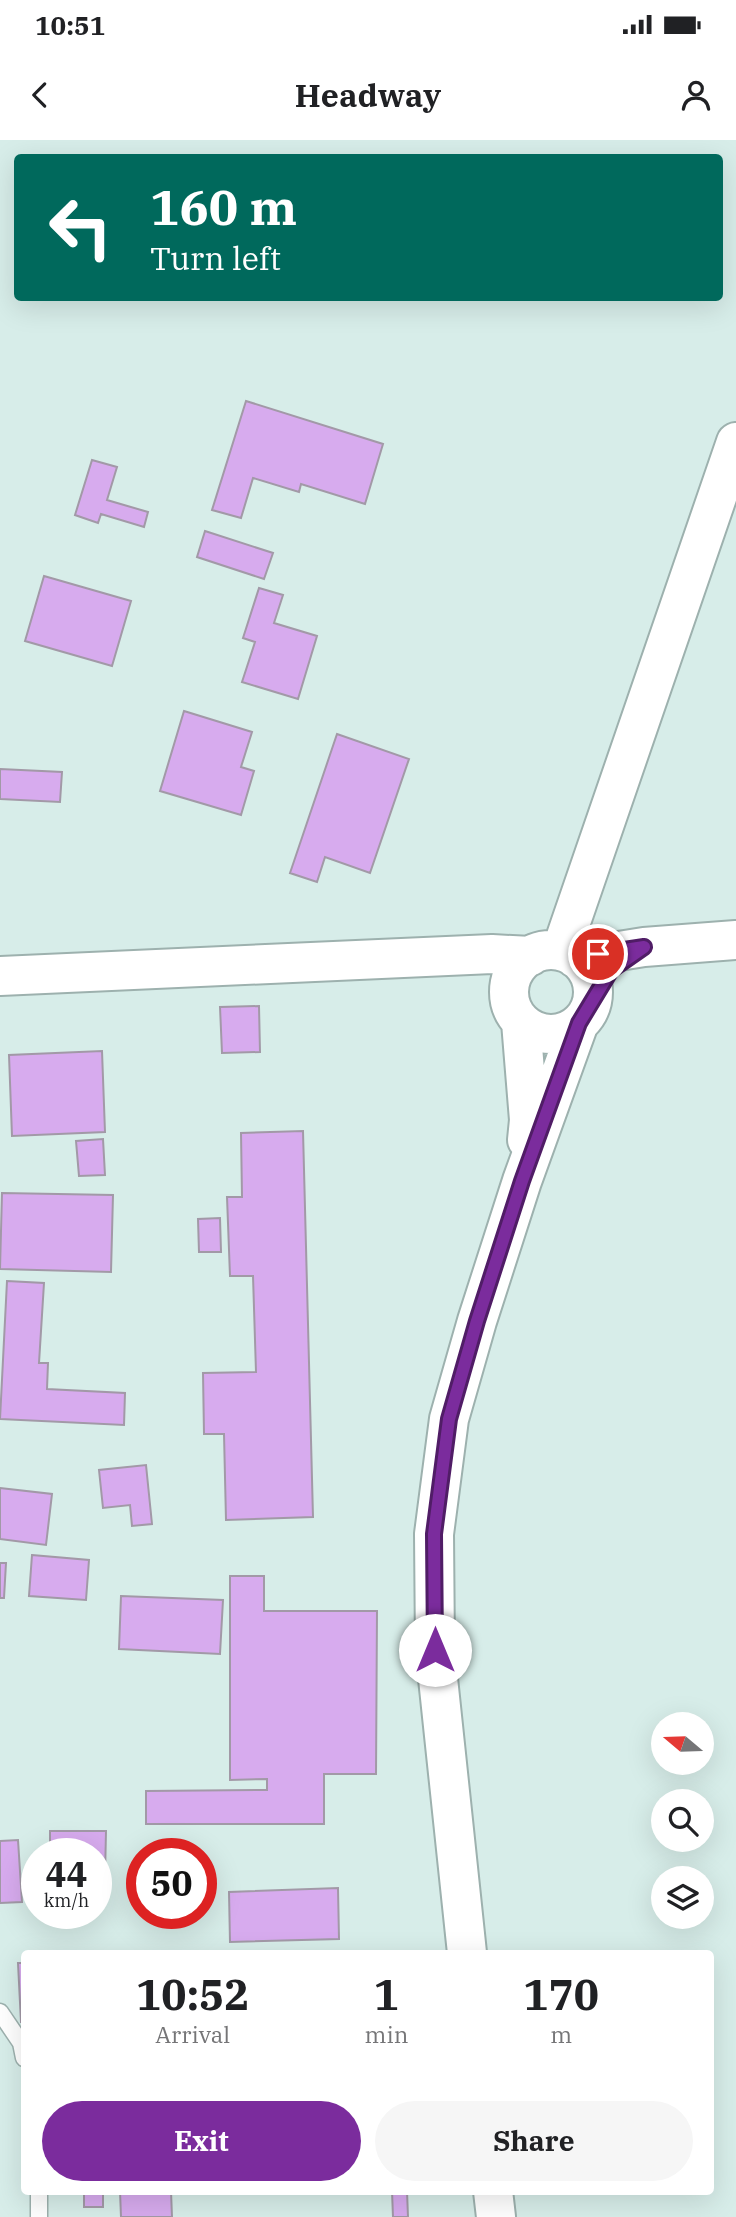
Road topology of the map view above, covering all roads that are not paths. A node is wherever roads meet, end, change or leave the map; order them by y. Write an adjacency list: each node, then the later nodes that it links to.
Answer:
1 (736, 442): 4 (main road)
2 (736, 940): 3 (main road)
3 (644, 947): 4 (main road); 7 (main road)
4 (555, 955): 5 (main road); 7 (main road); 8 (main road)
5 (453, 956): 6 (main road); 8 (main road)
6 (0, 976)
7 (586, 1011): 8 (main road); 9 (main road)
8 (516, 1013): 9 (main road)
9 (522, 1181): 10 (main road)
10 (467, 1950)
11 (0, 2012): 12 (lane)
12 (21, 2043)
13 (39, 2195): 15 (lane)
14 (493, 2195): 16 (main road)
15 (39, 2217)
16 (496, 2217)

